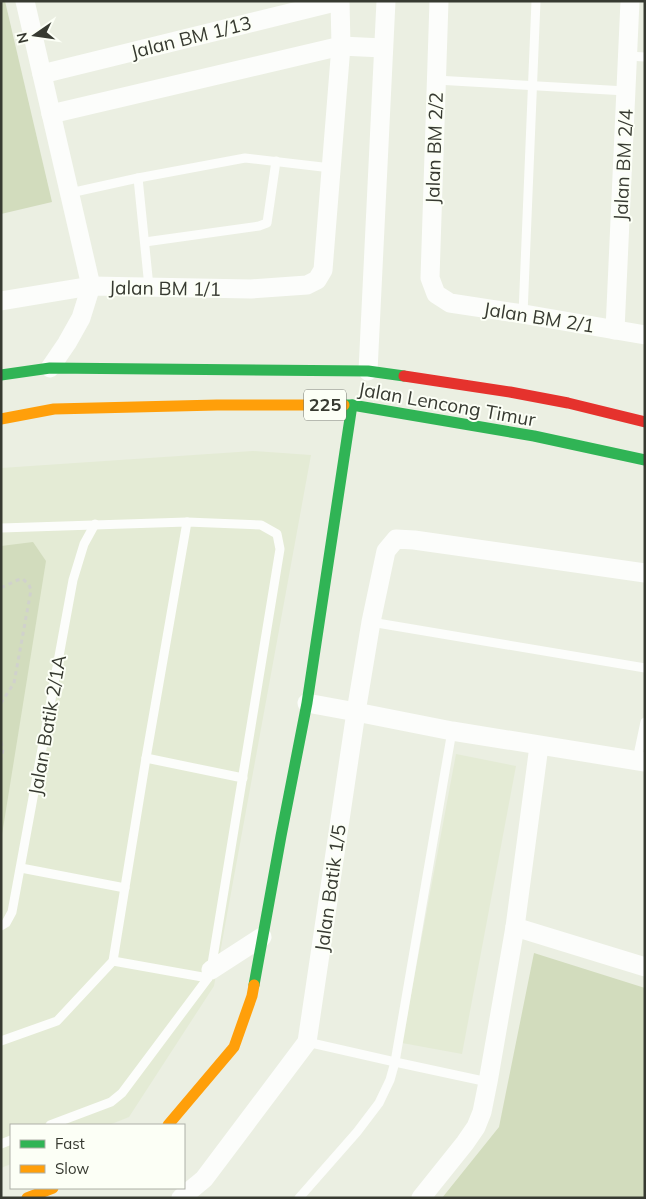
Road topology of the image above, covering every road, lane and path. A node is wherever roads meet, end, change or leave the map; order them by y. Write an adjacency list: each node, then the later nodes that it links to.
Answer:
1 (25, 1): 10 (street)
2 (340, 1): 7 (street); 10 (street, Jalan BM 1/13)
3 (386, 1): 8 (street)
4 (439, 1): 11 (street, Jalan BM 2/2)
5 (536, 1): 12 (lane)
6 (630, 1): 9 (street, Jalan BM 2/4)
7 (341, 46): 8 (street); 14 (street); 16 (street)
8 (383, 48): 28 (street)
9 (636, 57): 13 (street, Jalan BM 2/4)
10 (42, 74): 14 (street)
11 (436, 80): 12 (lane); 22 (street, Jalan BM 2/2)
12 (533, 86): 13 (lane); 24 (lane)
13 (626, 92): 25 (street, Jalan BM 2/4)
14 (51, 114): 18 (street)
15 (276, 161): 16 (lane); 17 (lane); 19 (lane)
16 (331, 168): 21 (street, Jalan BM 1/1)
17 (138, 178): 18 (lane); 19 (lane)
18 (70, 193): 20 (street)
19 (144, 242): 21 (lane)
20 (91, 286): 21 (street, Jalan BM 1/1); 23 (street, Jalan BM 1/1); 27 (street)
21 (149, 287)
22 (436, 294): 24 (street, Jalan BM 2/1)
23 (1, 301)
24 (523, 314): 25 (street, Jalan BM 2/1)
25 (615, 330): 26 (street, Jalan BM 2/1)
26 (645, 335)
27 (50, 368): 28 (main road, Jalan Lencong Timur / 225); 29 (main road, Jalan Lencong Timur / 225)
28 (368, 371): 32 (main road, Jalan Lencong Timur / 225)
29 (1, 375)
30 (352, 405): 31 (main road, Jalan Lencong Timur / 225); 33 (main road, Jalan Lencong Timur / 225); 42 (main road)
31 (1, 419)
32 (645, 422)
33 (645, 460)
34 (187, 522): 35 (lane); 48 (lane); 51 (lane)
35 (95, 524): 36 (lane); 52 (lane, Jalan Batik 2/1A)
36 (1, 528)
37 (645, 573): 39 (street, Jalan Batik 1/5)
38 (1, 587): 41 (path)
39 (371, 622): 40 (lane); 43 (street, Jalan Batik 1/5)
40 (645, 668)
41 (1, 703)
42 (307, 703): 43 (street); 56 (main road)
43 (356, 712): 45 (street); 61 (street, Jalan Batik 1/5)
44 (645, 722): 50 (lane)
45 (452, 731): 47 (street); 62 (lane)
46 (1, 742): 49 (path)
47 (539, 746): 50 (street); 55 (street)
48 (146, 758): 51 (lane); 53 (lane)
49 (1, 760)
50 (641, 761)
51 (243, 778): 59 (lane)
52 (21, 868): 53 (lane); 54 (lane, Jalan Batik 2/1A)
53 (125, 888): 57 (lane)
54 (1, 926)
55 (515, 927): 58 (street); 63 (street)
56 (262, 937): 59 (street); 65 (main road)
57 (113, 961): 59 (lane); 60 (lane)
58 (645, 966)
59 (210, 974): 64 (lane)
60 (1, 1041)
61 (307, 1042): 62 (lane); 68 (street, Jalan Batik 1/5)
62 (395, 1062): 63 (lane); 69 (lane)
63 (488, 1082): 70 (street)
64 (53, 1124)
65 (169, 1124)
66 (50, 1189): 67 (main road)
67 (27, 1198)
68 (181, 1198)
69 (299, 1198)
70 (421, 1198)

